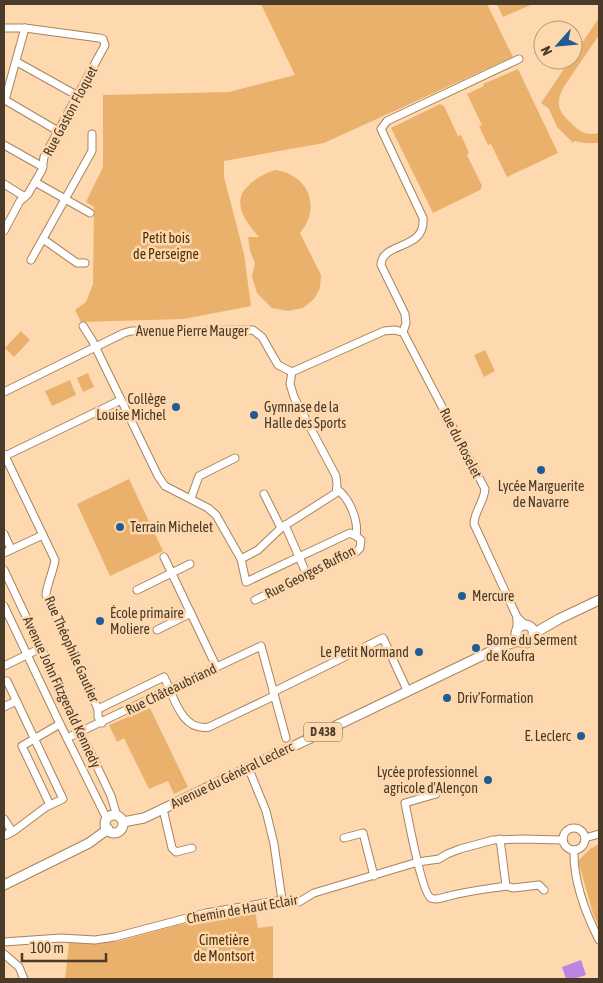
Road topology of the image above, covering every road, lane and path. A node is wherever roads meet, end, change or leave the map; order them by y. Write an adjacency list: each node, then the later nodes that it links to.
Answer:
1 (4, 28): 2 (street)
2 (25, 28): 4 (street); 5 (street, Rue Gaston Floquet)
3 (519, 59): 20 (street)
4 (17, 62): 5 (street); 6 (street)
5 (78, 96): 6 (street, Rue Gaston Floquet)
6 (58, 131): 9 (street, Rue Gaston Floquet)
7 (92, 134): 13 (street)
8 (4, 145): 9 (street)
9 (43, 167): 10 (street, Rue Gaston Floquet)
10 (35, 182): 12 (street, Rue Gaston Floquet); 13 (street)
11 (4, 184): 12 (street)
12 (25, 197): 15 (street, Rue Gaston Floquet)
13 (65, 198): 14 (street); 16 (street)
14 (90, 213)
15 (4, 229)
16 (43, 239): 17 (street); 18 (street)
17 (31, 260)
18 (85, 263)
19 (83, 326): 21 (street)
20 (403, 332): 22 (street); 48 (street, Rue du Roselet)
21 (95, 347): 22 (street, Avenue Pierre Mauger); 23 (street, Avenue Pierre Mauger); 24 (street)
22 (292, 372): 27 (street)
23 (4, 392)
24 (121, 400): 25 (street); 29 (street)
25 (4, 455): 32 (street)
26 (235, 458): 29 (street)
27 (337, 489): 30 (street); 33 (street)
28 (264, 494): 30 (street)
29 (191, 498): 37 (street)
30 (283, 526): 36 (street); 37 (street)
31 (4, 534): 34 (street)
32 (43, 535): 34 (street); 59 (street, Rue Théophile Gautier)
33 (359, 538): 36 (street); 41 (street, Rue Georges Buffon)
34 (7, 551)
35 (164, 556): 40 (street)
36 (299, 557): 37 (street); 41 (street)
37 (241, 559)
38 (190, 564): 40 (street)
39 (4, 570): 49 (street, Avenue John Fitzgerald Kennedy)
40 (172, 573): 42 (street); 46 (street)
41 (307, 575): 43 (street, Rue Georges Buffon)
42 (137, 590)
43 (255, 600)
44 (599, 600): 48 (main road, Avenue du Général Leclerc)
45 (4, 606): 50 (street, Avenue John Fitzgerald Kennedy)
46 (191, 614): 47 (street); 52 (street)
47 (157, 630)
48 (523, 632): 55 (main road, Avenue du Général Leclerc / D 438)
49 (41, 648): 50 (street); 62 (street, Avenue John Fitzgerald Kennedy)
50 (27, 656): 51 (street); 61 (street, Avenue John Fitzgerald Kennedy)
51 (4, 666)
52 (216, 666): 54 (street, Rue Châteaubriand); 56 (street, Rue Châteaubriand)
53 (6, 681): 57 (street)
54 (171, 690): 56 (street); 59 (street); 60 (street, Rue Châteaubriand)
55 (408, 692): 56 (street); 66 (main road, Avenue du Général Leclerc / D 438)
56 (273, 694): 65 (street)
57 (16, 701): 58 (street); 63 (street)
58 (4, 707)
59 (98, 709): 60 (street, Rue Théophile Gautier)
60 (102, 723): 62 (street, Rue Châteaubriand)
61 (60, 724): 63 (street); 64 (street, Avenue John Fitzgerald Kennedy)
62 (81, 731): 64 (street, Rue Châteaubriand); 72 (street, Avenue John Fitzgerald Kennedy)
63 (35, 738): 68 (street); 68 (street)
64 (67, 738): 71 (street, Avenue John Fitzgerald Kennedy)
65 (286, 738)
66 (248, 767): 69 (main road, Avenue du Général Leclerc / D 438); 87 (street)
67 (436, 794): 82 (street)
68 (50, 805): 74 (street)
69 (163, 809): 72 (main road, Avenue du Général Leclerc / D 438); 80 (street)
70 (4, 819): 74 (street)
71 (107, 819): 72 (main road); 73 (main road)
72 (120, 819): 73 (main road)
73 (108, 829): 84 (main road)
74 (7, 834)
75 (599, 834): 77 (street)
76 (344, 838): 83 (street)
77 (585, 838): 79 (street); 81 (street)
78 (500, 839): 79 (street, Chemin de Haut Eclair); 82 (street, Chemin de Haut Eclair); 85 (street)
79 (563, 840): 81 (street)
80 (192, 848)
81 (574, 850): 88 (street)
82 (418, 862): 83 (street, Chemin de Haut Eclair); 85 (street)
83 (374, 876): 87 (street, Chemin de Haut Eclair)
84 (4, 885)
85 (506, 886): 86 (street)
86 (544, 890)
87 (282, 900): 89 (street, Chemin de Haut Eclair)
88 (599, 940)
89 (4, 942)
90 (4, 954): 91 (street)
91 (24, 979)

